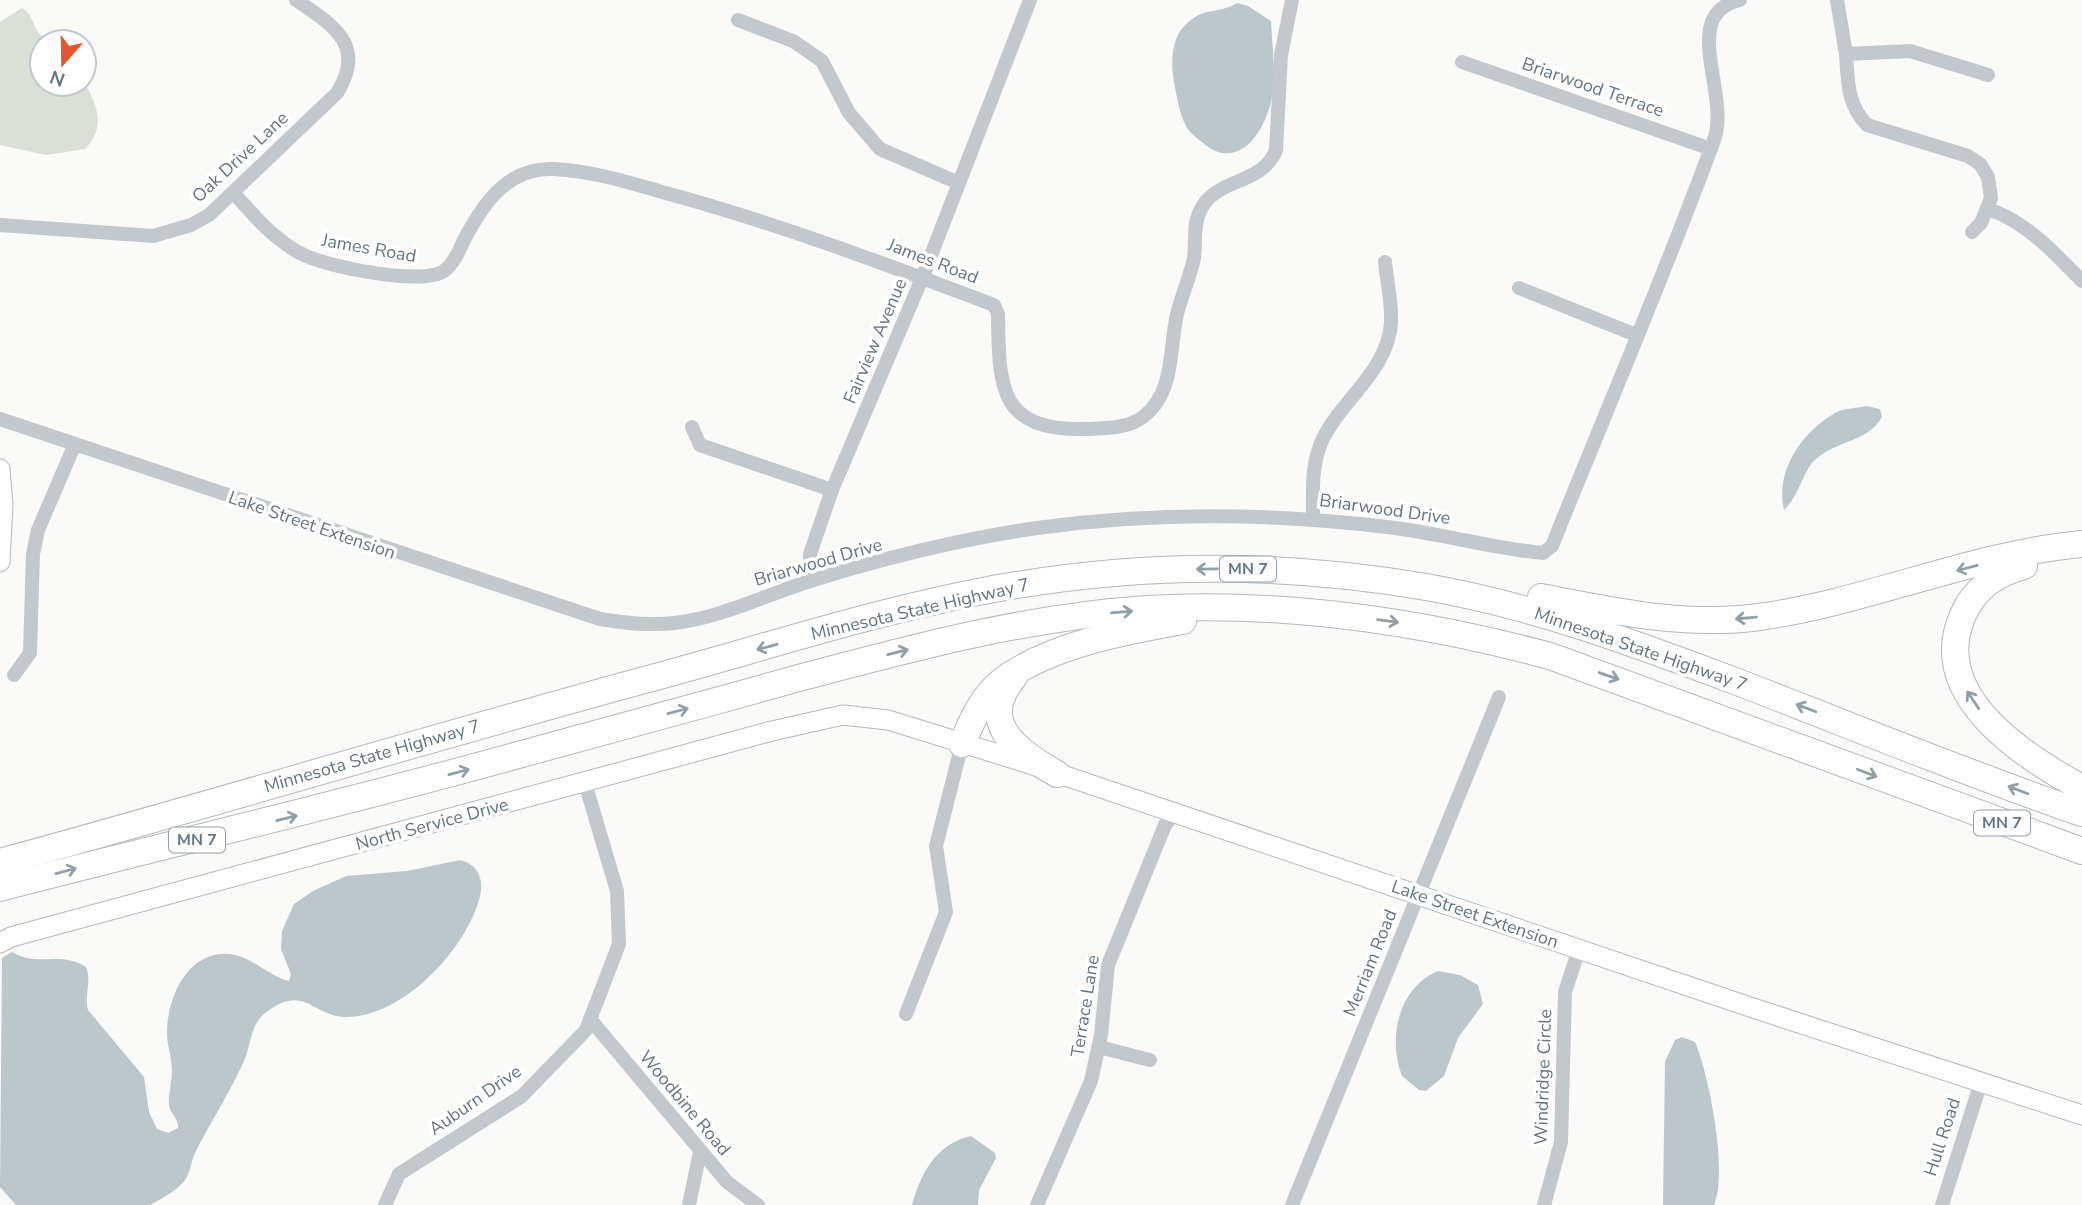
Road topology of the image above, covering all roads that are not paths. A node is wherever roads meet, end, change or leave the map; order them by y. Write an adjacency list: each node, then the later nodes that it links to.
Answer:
1 (296, 0): 12 (street, Oak Drive Lane)
2 (1030, 0): 11 (street, Fairview Avenue)
3 (1292, 0): 17 (street, James Road)
4 (1740, 0): 10 (street, Briarwood Drive)
5 (1837, 0): 7 (street)
6 (738, 20): 11 (street)
7 (1846, 54): 9 (street); 13 (street)
8 (1462, 62): 10 (street, Briarwood Terrace)
9 (1988, 75)
10 (1711, 149): 20 (street, Briarwood Drive)
11 (959, 183): 17 (street, Fairview Avenue)
12 (233, 192): 14 (street, Oak Drive Lane); 17 (street, James Road)
13 (1986, 209): 15 (street); 18 (street)
14 (0, 225)
15 (1972, 232)
16 (1385, 262): 26 (street)
17 (923, 276): 25 (street, Fairview Avenue)
18 (2082, 281)
19 (1520, 288): 20 (street)
20 (1636, 335): 26 (street, Briarwood Drive)
21 (0, 419): 23 (street, Lake Street Extension)
22 (692, 427): 25 (street)
23 (75, 444): 33 (street, Lake Street Extension); 35 (street)
24 (0, 469): 29 (street)
25 (832, 490): 31 (street, Fairview Avenue)
26 (1313, 519): 31 (street, Briarwood Drive)
27 (2082, 544): 30 (highway, one-way to 30)
28 (2082, 556): 41 (highway, one-way to 28)
29 (0, 562)
30 (1325, 573): 43 (highway, Minnesota State Highway 7 / MN 7, one-way to 43); 44 (highway, Minnesota State Highway 7 / MN 7, one-way to 30)
31 (811, 581): 33 (street, Briarwood Drive)
32 (1321, 613): 34 (highway); 42 (highway, Minnesota State Highway 7 / MN 7, one-way to 42); 50 (highway, Minnesota State Highway 7 / MN 7, one-way to 32)
33 (626, 623)
34 (1021, 670): 38 (highway); 39 (highway)
35 (14, 676)
36 (1500, 697): 51 (street, Merriam Road)
37 (867, 716): 38 (street, Lake Street Extension); 40 (street, North Service Drive)
38 (961, 744): 39 (street, Lake Street Extension); 54 (street)
39 (1058, 774): 45 (street, Lake Street Extension)
40 (585, 783): 52 (street, North Service Drive); 55 (street, Auburn Drive)
41 (2082, 788)
42 (1922, 794): 46 (highway, Minnesota State Highway 7 / MN 7); 49 (highway)
43 (195, 807): 47 (highway); 48 (highway, Minnesota State Highway 7 / MN 7)
44 (2082, 813)
45 (1174, 814): 51 (street, Lake Street Extension); 56 (street, Terrace Lane)
46 (2082, 850)
47 (0, 852)
48 (0, 862)
49 (2082, 862)
50 (0, 888)
51 (1417, 895): 53 (street, Lake Street Extension); 65 (street, Merriam Road)
52 (0, 943)
53 (1579, 949): 58 (street, Lake Street Extension); 66 (street, Windridge Circle)
54 (906, 1014)
55 (590, 1019): 60 (street, Woodbine Road); 61 (street, Auburn Drive)
56 (1099, 1047): 57 (street); 64 (street, Terrace Lane)
57 (1150, 1060)
58 (1981, 1082): 59 (street, Lake Street Extension); 67 (street, Hull Road)
59 (2082, 1115)
60 (700, 1152): 62 (street); 63 (street, Woodbine Road)
61 (385, 1205)
62 (689, 1205)
63 (758, 1205)
64 (1037, 1205)
65 (1292, 1205)
66 (1544, 1205)
67 (1942, 1205)

